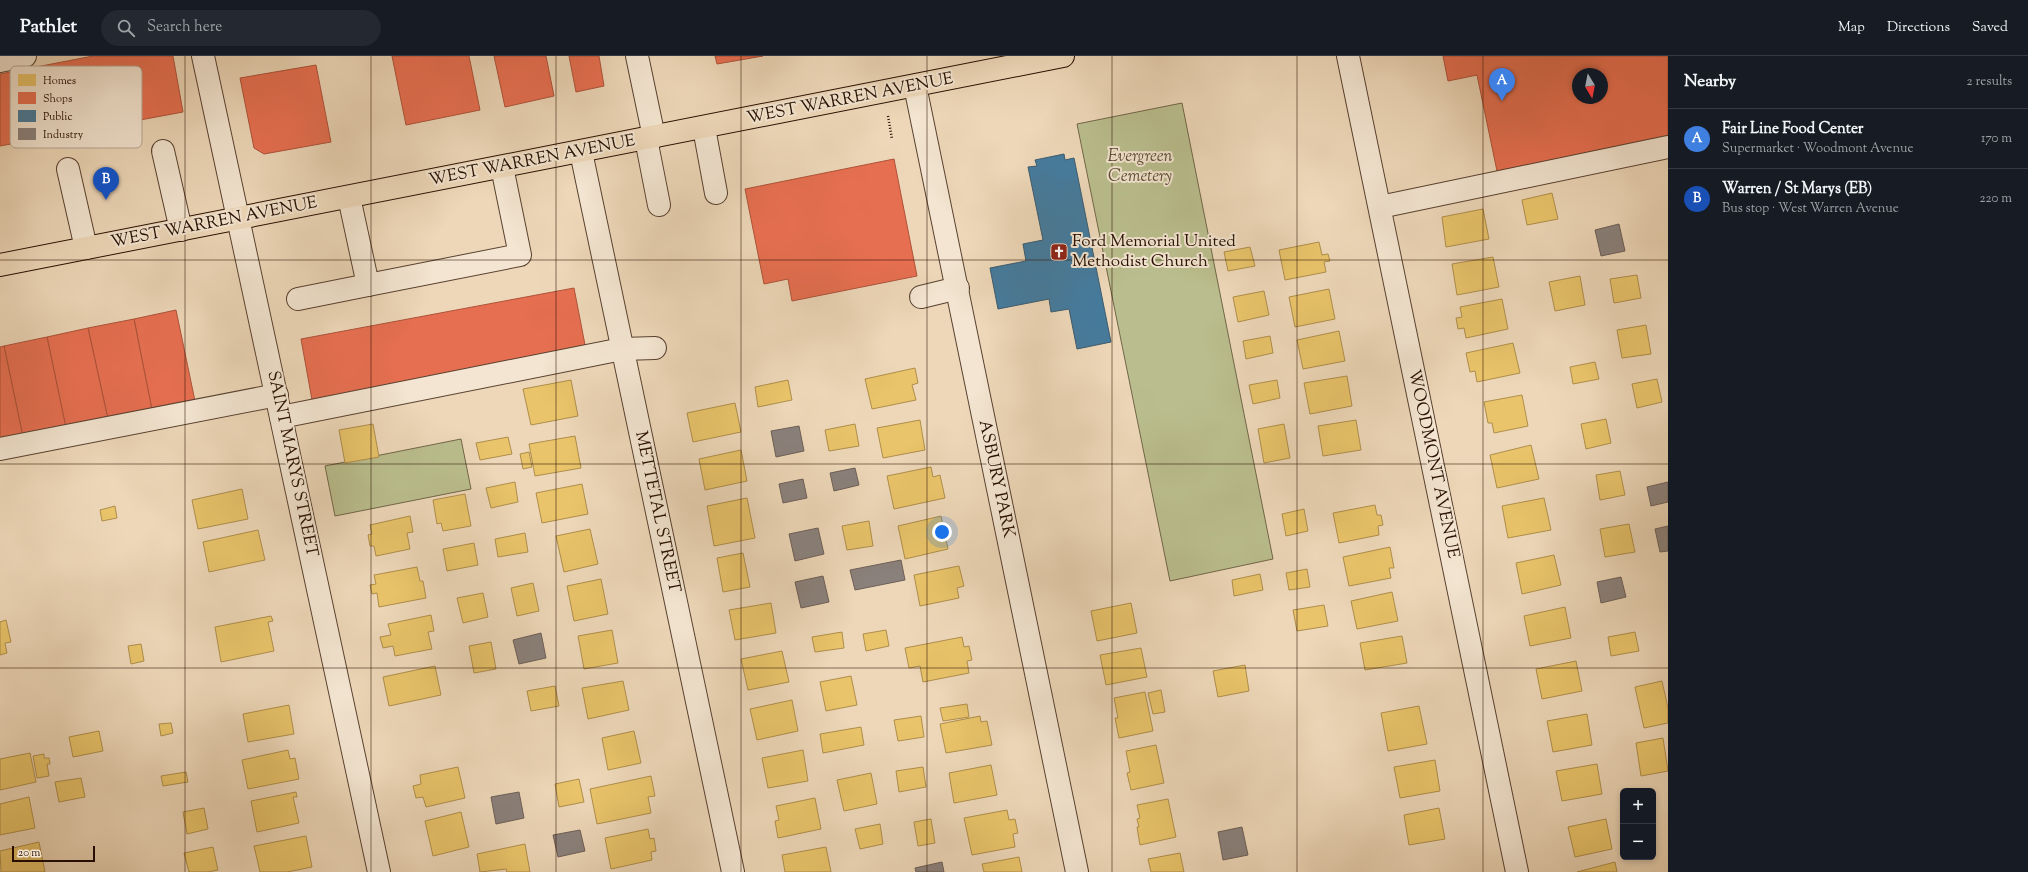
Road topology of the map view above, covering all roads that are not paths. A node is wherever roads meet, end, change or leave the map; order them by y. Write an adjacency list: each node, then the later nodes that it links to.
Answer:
1 (25, 56): 6 (street)
2 (203, 56): 19 (street, SAINT MARYS STREET)
3 (637, 56): 9 (street)
4 (1063, 56): 7 (main road, WEST WARREN AVENUE)
5 (1348, 56): 18 (street, WOODMONT AVENUE)
6 (0, 60)
7 (915, 86): 8 (main road, WEST WARREN AVENUE); 24 (street, ASBURY PARK)
8 (704, 128): 9 (main road, WEST WARREN AVENUE); 15 (street)
9 (650, 138): 12 (main road, WEST WARREN AVENUE); 17 (street)
10 (1668, 147): 18 (street)
11 (163, 151): 20 (street)
12 (581, 152): 13 (main road, WEST WARREN AVENUE); 28 (street, METTETAL STREET)
13 (502, 167): 16 (main road, WEST WARREN AVENUE); 23 (street)
14 (68, 169): 21 (street)
15 (716, 193)
16 (349, 197): 19 (main road, WEST WARREN AVENUE); 23 (street)
17 (659, 205)
18 (1380, 207): 35 (street, WOODMONT AVENUE)
19 (238, 218): 20 (main road, WEST WARREN AVENUE); 29 (street, SAINT MARYS STREET)
20 (181, 230): 21 (main road, WEST WARREN AVENUE)
21 (86, 248): 22 (main road, WEST WARREN AVENUE)
22 (0, 265)
23 (368, 285): 26 (street)
24 (958, 288): 25 (street); 34 (street, ASBURY PARK)
25 (921, 297)
26 (298, 299)
27 (655, 348): 28 (street)
28 (622, 349): 30 (street); 33 (street, METTETAL STREET)
29 (277, 395): 30 (street, SAINT MARYS STREET); 31 (street)
30 (281, 417): 32 (street, SAINT MARYS STREET)
31 (0, 449)
32 (380, 872)
33 (733, 872)
34 (1077, 872)
35 (1517, 872)

